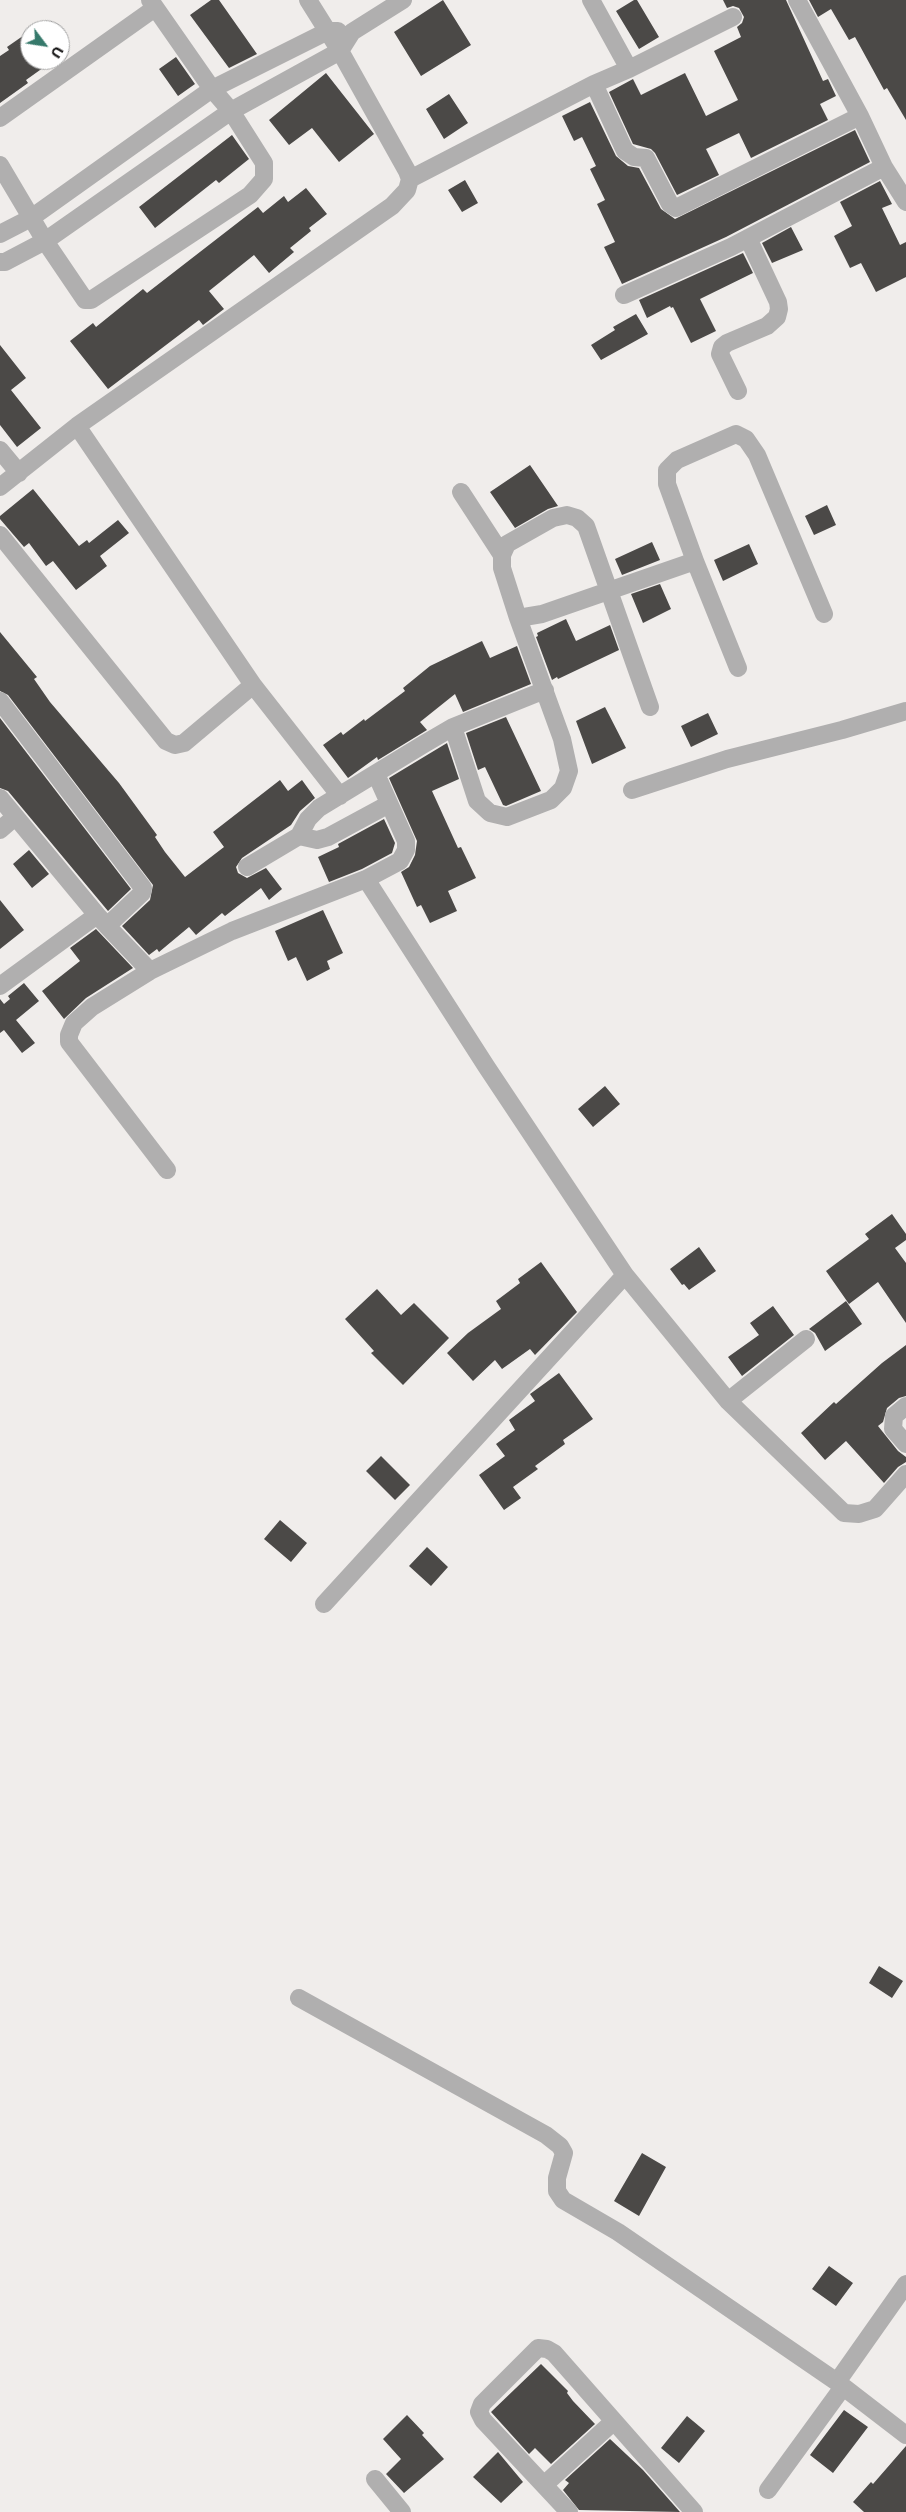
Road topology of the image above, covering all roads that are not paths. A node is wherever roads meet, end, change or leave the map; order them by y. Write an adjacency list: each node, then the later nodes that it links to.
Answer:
1 (308, 0): 7 (street)
2 (403, 0): 8 (street)
3 (591, 0): 10 (street)
4 (797, 0): 14 (street)
5 (153, 4): 12 (street); 15 (street)
6 (733, 17): 10 (street)
7 (328, 31): 8 (street); 9 (street); 12 (street)
8 (352, 32): 9 (street)
9 (340, 51): 13 (street); 18 (street)
10 (629, 69): 11 (street)
11 (594, 84): 14 (street); 18 (street)
12 (212, 89): 13 (street); 20 (street)
13 (231, 111): 23 (street); 23 (street)
14 (860, 116): 17 (street)
15 (0, 118)
16 (0, 165): 20 (street)
17 (884, 167): 19 (street); 22 (street)
18 (410, 179): 27 (street)
19 (906, 202)
20 (31, 218): 21 (street); 23 (street)
21 (0, 234)
22 (748, 238): 25 (street); 26 (street)
23 (45, 241): 24 (street)
24 (0, 262)
25 (624, 295)
26 (738, 391)
27 (77, 426): 29 (street); 39 (street)
28 (0, 450): 29 (street)
29 (19, 473): 30 (street)
30 (0, 487)
31 (461, 492): 33 (street)
32 (0, 535): 39 (street)
33 (502, 555): 35 (street); 37 (street)
34 (695, 561): 35 (street); 36 (street); 38 (street)
35 (609, 592): 37 (street); 42 (street)
36 (824, 614)
37 (518, 618): 40 (street)
38 (738, 668)
39 (253, 685): 47 (street)
40 (544, 690): 44 (street); 44 (street)
41 (0, 701): 55 (street)
42 (650, 707)
43 (906, 711): 46 (street)
44 (453, 728): 45 (street)
45 (376, 774): 47 (street); 49 (street)
46 (632, 790)
47 (340, 796): 52 (street)
48 (0, 798): 50 (street)
49 (389, 804): 52 (street); 54 (street)
50 (15, 817): 51 (street); 55 (street)
51 (0, 830)
52 (299, 836): 53 (street)
53 (248, 867)
54 (366, 879): 56 (street); 59 (street)
55 (102, 921): 56 (street); 57 (street)
56 (150, 971): 58 (street)
57 (0, 986)
58 (167, 1170)
59 (626, 1275): 61 (street); 65 (street)
60 (806, 1339): 61 (street)
61 (728, 1401): 64 (street)
62 (900, 1411): 63 (street)
63 (906, 1444)
64 (906, 1474)
65 (324, 1604)
66 (299, 1998): 68 (street)
67 (906, 2284): 68 (street)
68 (840, 2385): 70 (street); 73 (street)
69 (614, 2422): 72 (street); 72 (street); 76 (street)
70 (906, 2434)
71 (375, 2479): 74 (street)
72 (544, 2485): 75 (street)
73 (768, 2490)
74 (402, 2512)
75 (570, 2512)
76 (694, 2512)

